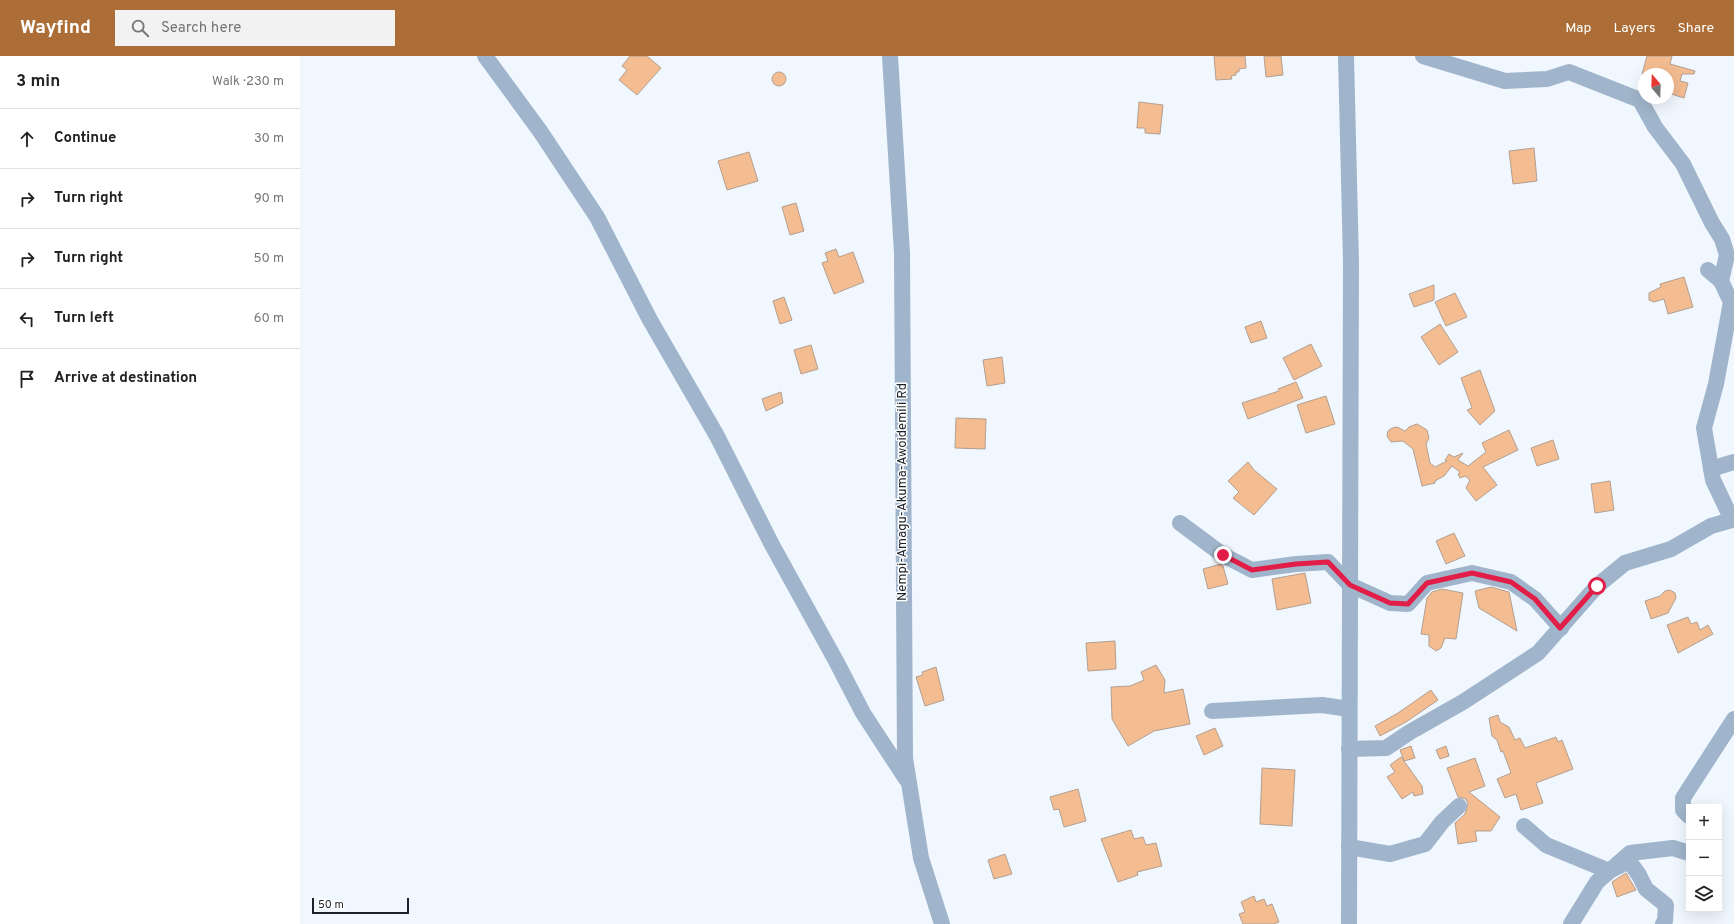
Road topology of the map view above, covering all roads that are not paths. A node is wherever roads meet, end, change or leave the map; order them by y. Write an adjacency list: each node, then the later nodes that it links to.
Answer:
1 (485, 56): 18 (street)
2 (890, 56): 18 (street, Nempi-Amagu-Akuma-Awoidemili Rd)
3 (1346, 56): 12 (street)
4 (1423, 56): 5 (street)
5 (1730, 248): 7 (street)
6 (1708, 270): 7 (street)
7 (1721, 281): 9 (street)
8 (1734, 462): 9 (street)
9 (1711, 469): 10 (street)
10 (1733, 521): 13 (street)
11 (1180, 523): 12 (street)
12 (1350, 585): 13 (street); 14 (street)
13 (1560, 628): 17 (street)
14 (1349, 709): 15 (street); 17 (street)
15 (1212, 711)
16 (1734, 718): 20 (street)
17 (1349, 749): 22 (street)
18 (909, 784): 25 (street, Nempi-Amagu-Akuma-Awoidemili Rd)
19 (1459, 806): 22 (street)
20 (1686, 812)
21 (1524, 826): 24 (street)
22 (1349, 847): 26 (street)
23 (1686, 852): 24 (street)
24 (1609, 871): 27 (street); 28 (street)
25 (942, 924)
26 (1349, 924)
27 (1571, 924)
28 (1663, 924)

